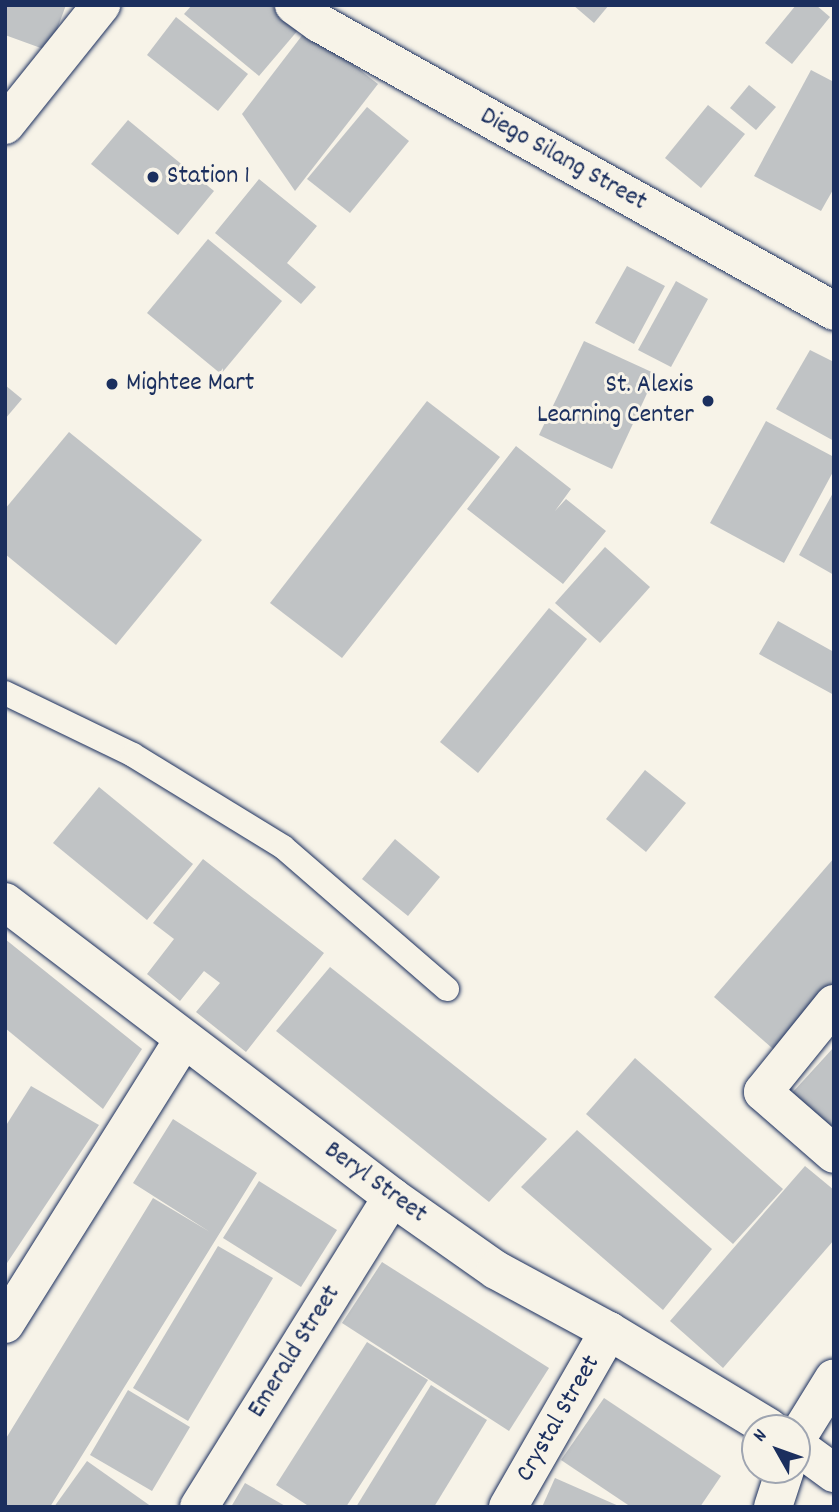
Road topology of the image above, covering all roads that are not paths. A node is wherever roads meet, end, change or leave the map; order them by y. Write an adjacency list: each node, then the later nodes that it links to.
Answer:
1 (101, 5): 3 (street)
2 (294, 5): 4 (street, Diego Silang Street)
3 (5, 125)
4 (834, 311)
5 (5, 693): 7 (lane)
6 (5, 902): 9 (street, Beryl Street)
7 (447, 989)
8 (834, 1004): 10 (street)
9 (183, 1040): 11 (street, Beryl Street); 12 (street)
10 (834, 1154)
11 (392, 1197): 13 (street, Beryl Street); 20 (street, Emerald Street)
12 (5, 1324)
13 (609, 1331): 15 (street, Beryl Street); 21 (street, Crystal Street)
14 (834, 1378): 16 (street)
15 (746, 1414)
16 (811, 1415)
17 (811, 1456): 18 (street)
18 (834, 1473)
19 (780, 1484): 22 (street)
20 (199, 1507)
21 (508, 1507)
22 (773, 1507)

